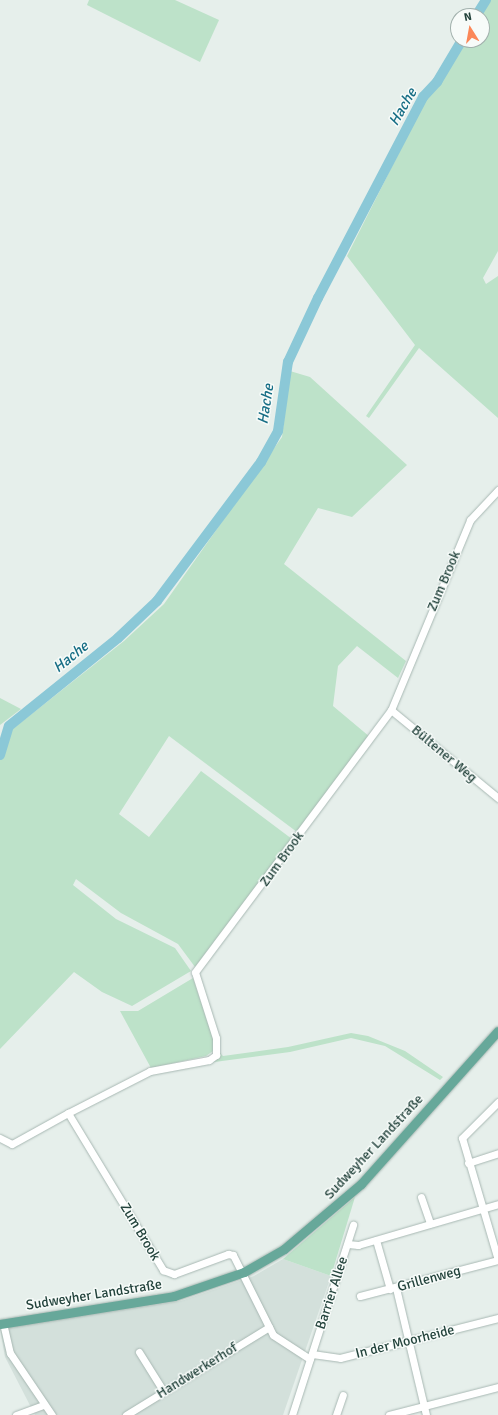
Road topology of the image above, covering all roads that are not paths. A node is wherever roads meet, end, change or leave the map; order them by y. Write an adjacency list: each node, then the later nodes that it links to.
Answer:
1 (498, 490): 2 (street, Zum Brook)
2 (391, 710): 3 (street, Bültener Weg); 6 (street, Zum Brook)
3 (498, 798)
4 (498, 1032): 18 (main road, Sudweyher Landstraße)
5 (498, 1102): 9 (street)
6 (68, 1113): 7 (street, Zum Brook); 18 (street, Zum Brook)
7 (0, 1138)
8 (498, 1153): 9 (street)
9 (468, 1163): 12 (street)
10 (421, 1197): 13 (street)
11 (498, 1204): 12 (street)
12 (481, 1209): 13 (street); 17 (street)
13 (430, 1223): 15 (street)
14 (353, 1226): 16 (street, Barrier Allee)
15 (376, 1240): 16 (street); 19 (street)
16 (348, 1244): 26 (street, Barrier Allee)
17 (498, 1260): 19 (street, Grillenweg)
18 (244, 1272): 22 (main road, Sudweyher Landstraße); 23 (street)
19 (393, 1288): 20 (street, Grillenweg); 24 (street)
20 (360, 1296)
21 (498, 1318): 24 (street, In der Moorheide)
22 (1, 1324): 30 (street)
23 (269, 1327): 26 (street); 28 (street, Handwerkerhof)
24 (410, 1342): 26 (street, In der Moorheide); 31 (street)
25 (139, 1352): 28 (street)
26 (311, 1357): 35 (street, Barrier Allee)
27 (498, 1387): 31 (street)
28 (164, 1392): 34 (street, Handwerkerhof)
29 (343, 1395): 36 (street)
30 (43, 1405): 32 (street); 33 (street)
31 (425, 1411): 37 (street)
32 (16, 1415)
33 (52, 1415)
34 (128, 1415)
35 (292, 1415)
36 (336, 1415)
37 (389, 1415)

